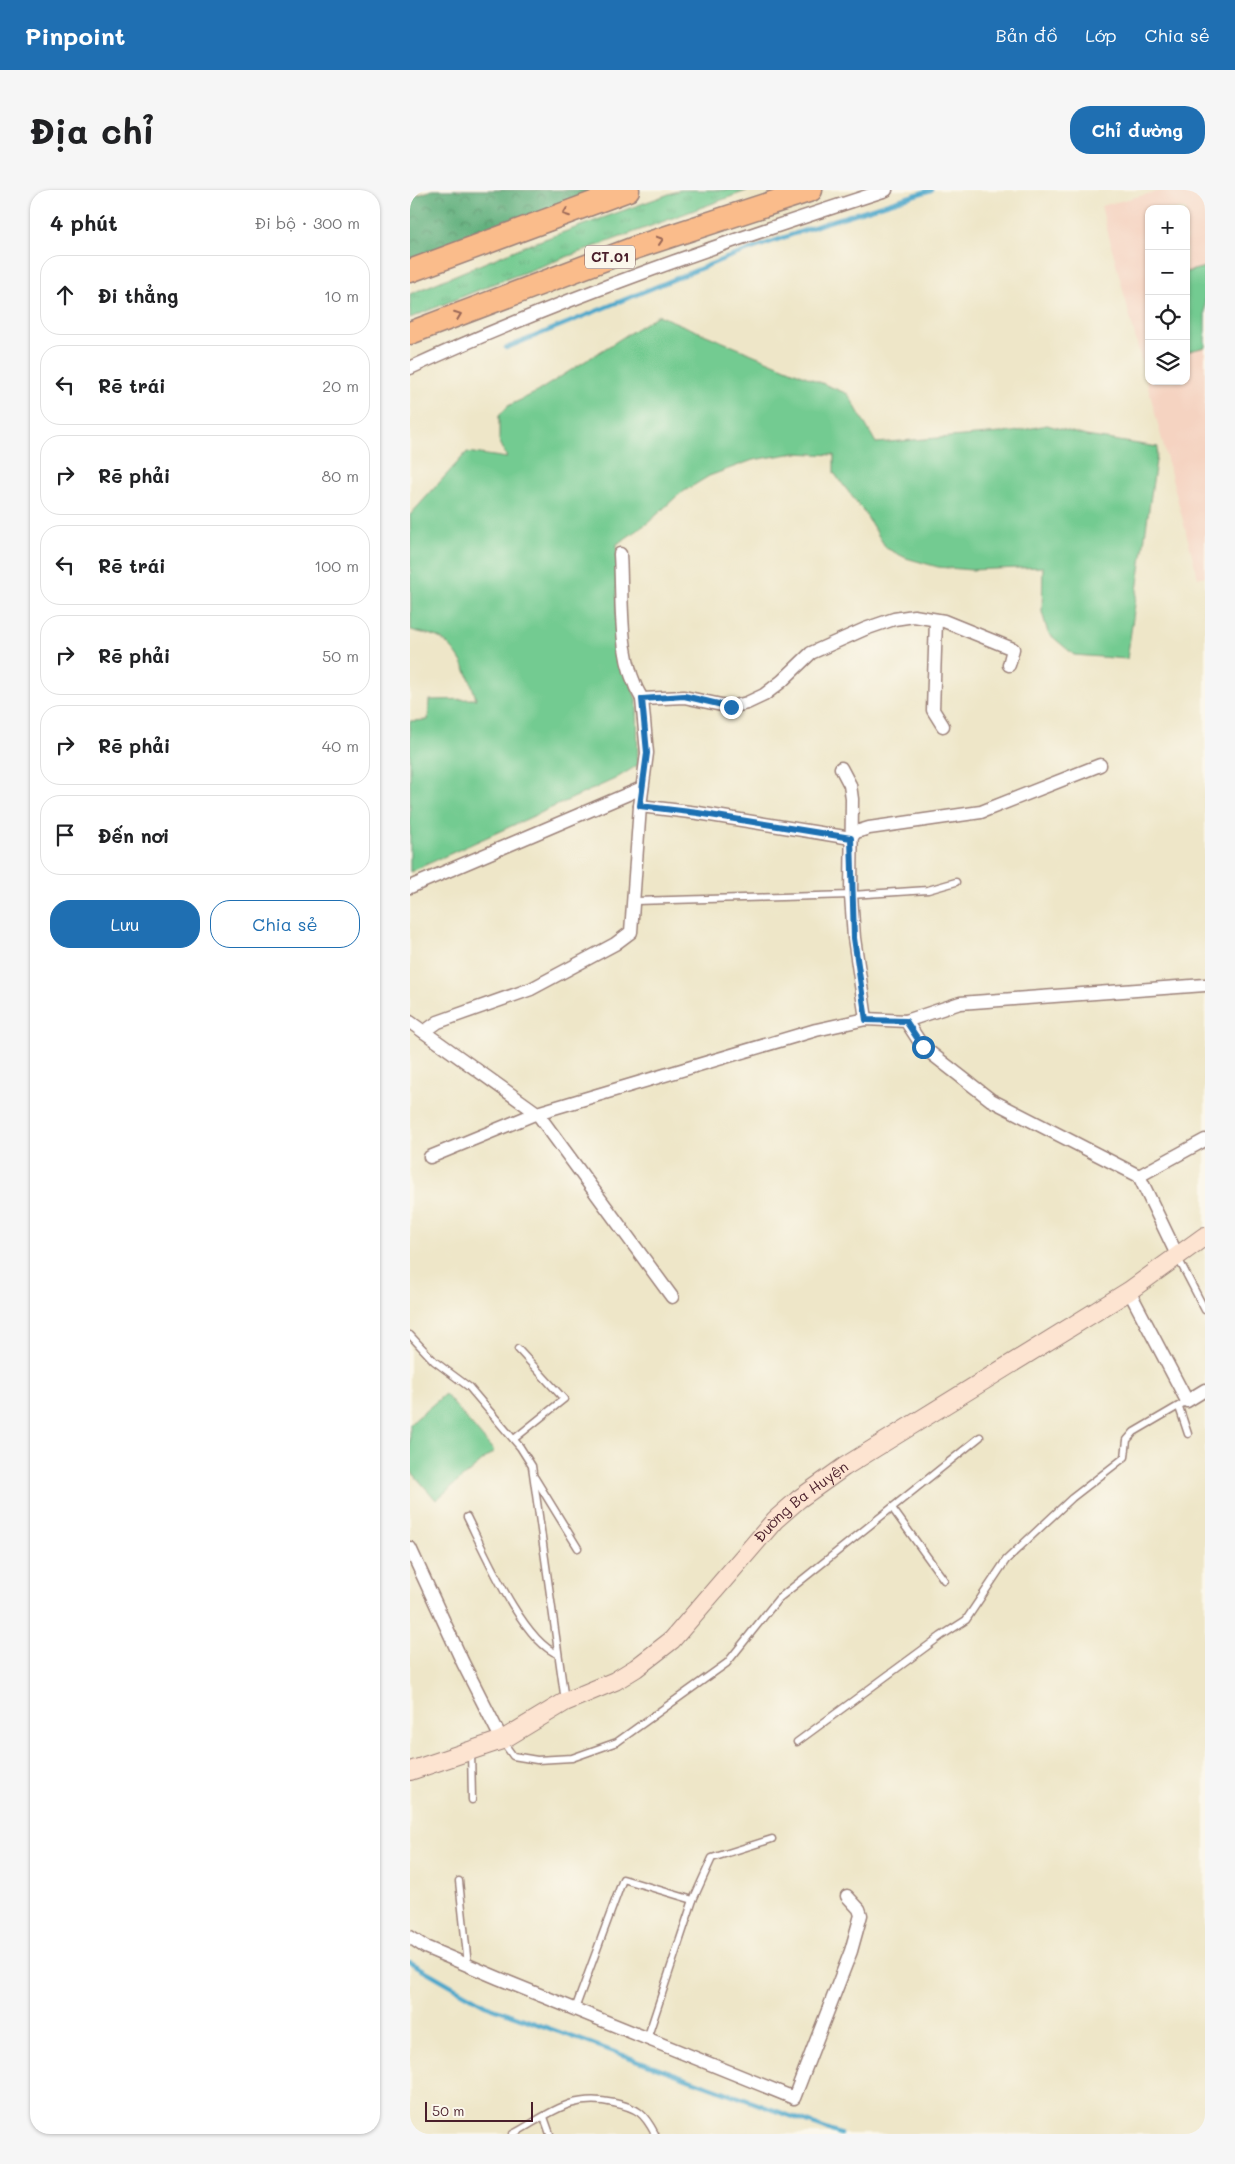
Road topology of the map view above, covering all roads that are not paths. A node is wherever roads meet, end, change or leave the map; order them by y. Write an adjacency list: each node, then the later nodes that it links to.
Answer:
1 (628, 190): 4 (highway, one-way to 4)
2 (811, 190): 5 (highway, CT.01, one-way to 2)
3 (886, 190): 6 (street)
4 (410, 271)
5 (411, 333)
6 (410, 368)
7 (620, 554): 10 (street)
8 (936, 620): 9 (street); 10 (street); 11 (street)
9 (1009, 665)
10 (642, 699): 14 (street)
11 (943, 726)
12 (1100, 765): 16 (street)
13 (841, 768): 16 (street)
14 (642, 788): 15 (street); 18 (street)
15 (640, 806): 16 (street); 20 (street)
16 (851, 838): 19 (street)
17 (956, 882): 19 (lane)
18 (410, 887)
19 (851, 895): 20 (lane); 22 (street)
20 (635, 901): 25 (street)
21 (1205, 986): 23 (street)
22 (866, 1020): 23 (street); 26 (street)
23 (906, 1021): 29 (street)
24 (410, 1022): 25 (street)
25 (424, 1032): 26 (street)
26 (537, 1113): 28 (street); 33 (street)
27 (1205, 1140): 29 (street)
28 (430, 1157)
29 (1139, 1176): 31 (street)
30 (1205, 1236): 31 (street, Đường Ba Huyện)
31 (1178, 1257): 32 (street, Đường Ba Huyện); 34 (lane)
32 (1129, 1291): 38 (street); 49 (street, Đường Ba Huyện)
33 (672, 1297)
34 (1205, 1310)
35 (410, 1335): 41 (lane)
36 (518, 1349): 41 (lane)
37 (1205, 1390): 38 (street)
38 (1183, 1404): 39 (lane); 51 (lane)
39 (1188, 1434)
40 (980, 1437): 43 (lane)
41 (514, 1439): 42 (lane)
42 (533, 1475): 46 (lane); 48 (lane)
43 (892, 1508): 47 (lane); 50 (lane)
44 (467, 1517): 48 (lane)
45 (410, 1548): 50 (street)
46 (578, 1548)
47 (944, 1580)
48 (558, 1654): 49 (lane)
49 (565, 1702): 50 (street, Đường Ba Huyện)
50 (502, 1740): 52 (street, Đường Ba Huyện)
51 (797, 1742)
52 (471, 1750): 53 (street, Đường Ba Huyện); 54 (lane)
53 (410, 1771)
54 (472, 1800)
55 (772, 1839): 58 (lane)
56 (459, 1881): 60 (lane)
57 (848, 1896): 62 (street)
58 (693, 1900): 61 (lane); 62 (lane)
59 (410, 1937): 60 (street)
60 (468, 1966): 61 (street)
61 (575, 2010): 62 (street)
62 (647, 2039)
63 (544, 2117): 64 (lane); 65 (lane); 66 (lane)
64 (513, 2134)
65 (550, 2134)
66 (655, 2134)

